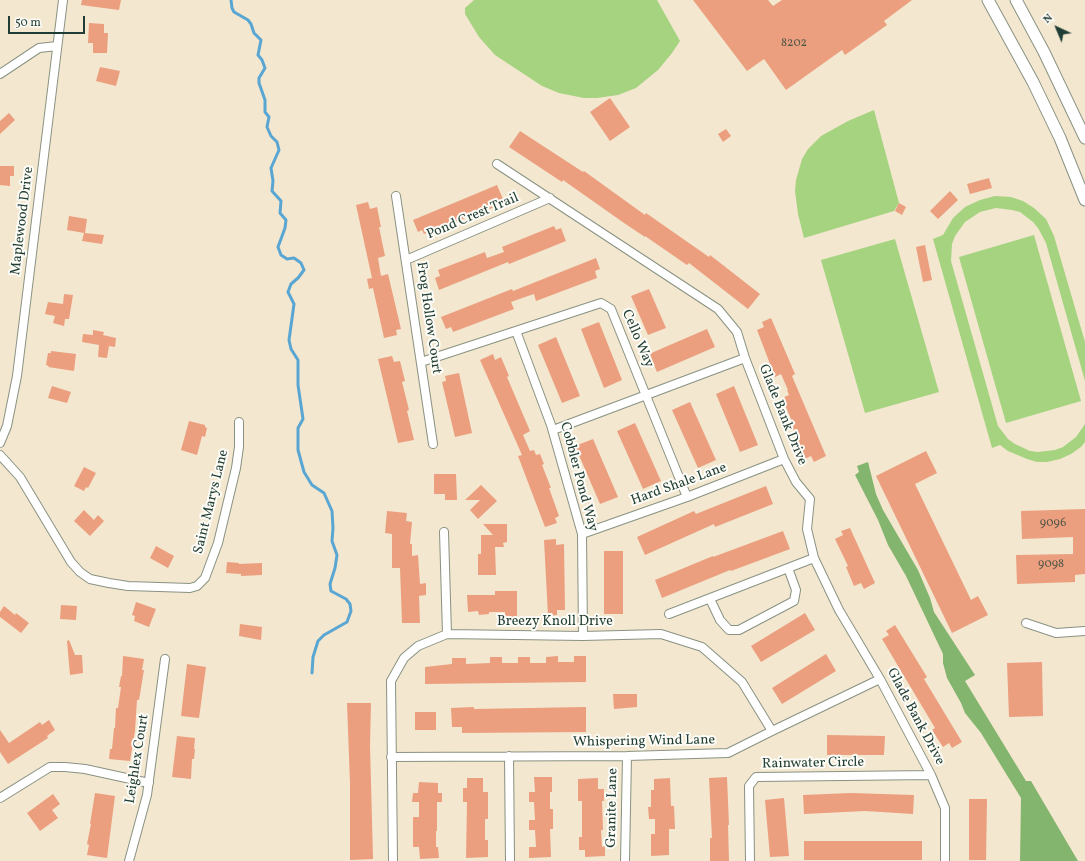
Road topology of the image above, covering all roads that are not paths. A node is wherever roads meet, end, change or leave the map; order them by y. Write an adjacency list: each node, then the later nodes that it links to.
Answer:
1 (63, 0): 4 (street, Maplewood Drive)
2 (988, 0): 10 (street)
3 (1016, 0): 6 (street)
4 (57, 46): 5 (street); 18 (street, Maplewood Drive)
5 (0, 74)
6 (1085, 138)
7 (497, 164): 9 (street, Glade Bank Drive)
8 (396, 196): 11 (street, Frog Hollow Court)
9 (550, 198): 11 (street, Pond Crest Trail); 13 (street, Glade Bank Drive)
10 (1085, 200)
11 (406, 260): 14 (street, Frog Hollow Court)
12 (516, 331): 14 (street, Cello Way); 15 (street, Cello Way); 17 (street, Cobbler Pond Way)
13 (745, 358): 15 (street); 21 (street, Glade Bank Drive)
14 (421, 362): 19 (street, Frog Hollow Court)
15 (646, 395): 17 (street); 22 (street, Cello Way)
16 (239, 422): 20 (street, Saint Marys Lane)
17 (553, 430): 24 (street, Cobbler Pond Way)
18 (0, 443)
19 (433, 444)
20 (0, 455)
21 (784, 459): 22 (street, Hard Shale Lane); 25 (street, Glade Bank Drive)
22 (687, 497): 24 (street, Hard Shale Lane)
23 (444, 532): 31 (street)
24 (582, 534): 32 (street, Cobbler Pond Way)
25 (814, 558): 26 (street); 34 (street, Glade Bank Drive)
26 (788, 568): 27 (street); 27 (street)
27 (710, 598): 28 (street)
28 (669, 614)
29 (1026, 623): 30 (street)
30 (1085, 631)
31 (447, 634): 32 (street, Breezy Knoll Drive); 38 (street, Breezy Knoll Drive)
32 (583, 636): 35 (street, Breezy Knoll Drive)
33 (165, 659): 40 (street, Leighlex Court)
34 (880, 679): 35 (street, Whispering Wind Lane); 39 (street, Glade Bank Drive)
35 (772, 731): 37 (street, Whispering Wind Lane)
36 (509, 756): 37 (street, Whispering Wind Lane); 38 (street, Whispering Wind Lane); 44 (street)
37 (627, 756): 45 (street, Granite Lane)
38 (391, 757): 43 (street, Breezy Knoll Drive)
39 (931, 775): 46 (street, Rainwater Circle); 47 (street, Glade Bank Drive)
40 (149, 783): 41 (street); 42 (street, Leighlex Court)
41 (0, 798)
42 (129, 861)
43 (393, 861)
44 (510, 861)
45 (625, 861)
46 (750, 861)
47 (946, 861)

